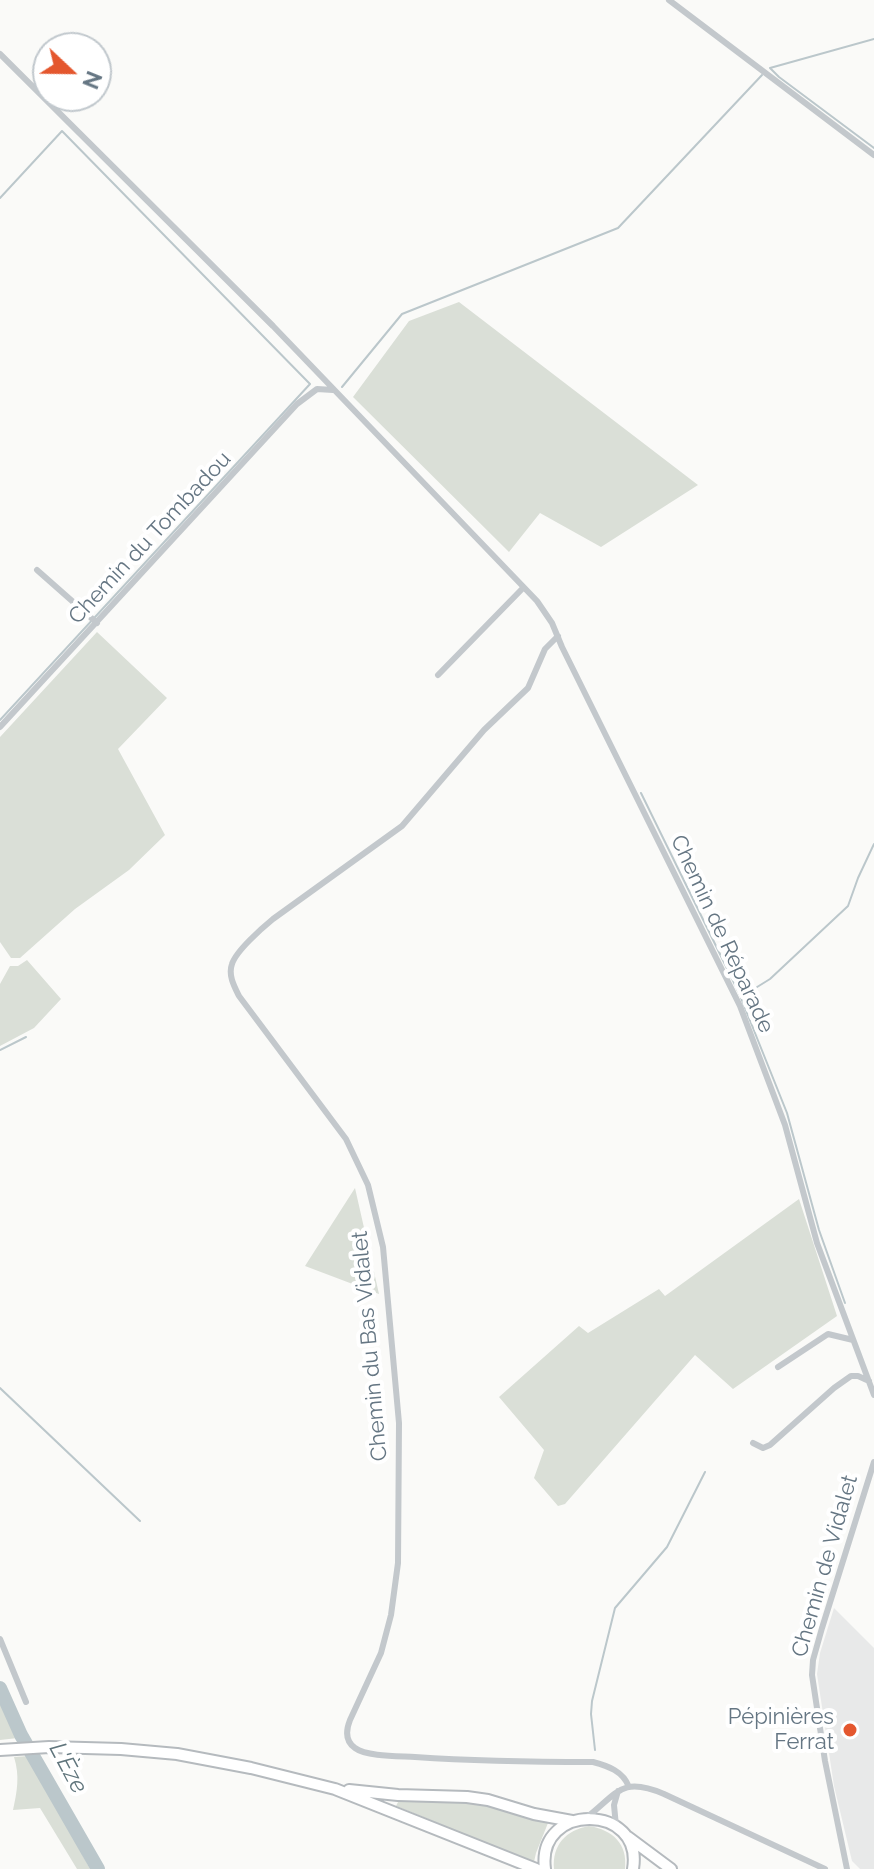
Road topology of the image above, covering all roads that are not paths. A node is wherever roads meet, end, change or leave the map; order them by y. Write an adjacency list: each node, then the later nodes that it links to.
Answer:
1 (669, 0): 3 (street)
2 (0, 54): 4 (street, Chemin de Réparade)
3 (874, 155)
4 (334, 390): 6 (street, Chemin de Réparade); 7 (street, Chemin du Tombadou)
5 (37, 570): 7 (street)
6 (523, 588): 8 (street, Chemin de Réparade); 9 (street)
7 (97, 623): 10 (street, Chemin du Tombadou)
8 (558, 636): 11 (street, Chemin de Réparade); 20 (street, Chemin du Bas Vidalet)
9 (438, 675)
10 (0, 727)
11 (853, 1340): 12 (street); 13 (street, Chemin de Réparade)
12 (778, 1367)
13 (869, 1381): 14 (street, Chemin de Réparade); 15 (street)
14 (874, 1395)
15 (753, 1443)
16 (874, 1462): 32 (street, Chemin de Vidalet)
17 (0, 1639): 18 (street)
18 (26, 1702)
19 (0, 1750): 21 (main road)
20 (629, 1787): 22 (street); 31 (street)
21 (335, 1789): 24 (main road); 27 (main road)
22 (618, 1791): 23 (street); 25 (street)
23 (586, 1818): 24 (main road); 25 (main road)
24 (572, 1821): 28 (main road)
25 (616, 1826): 26 (main road)
26 (625, 1835): 29 (main road); 30 (main road)
27 (536, 1869)
28 (545, 1869)
29 (633, 1869)
30 (671, 1869)
31 (825, 1869)
32 (847, 1869)

